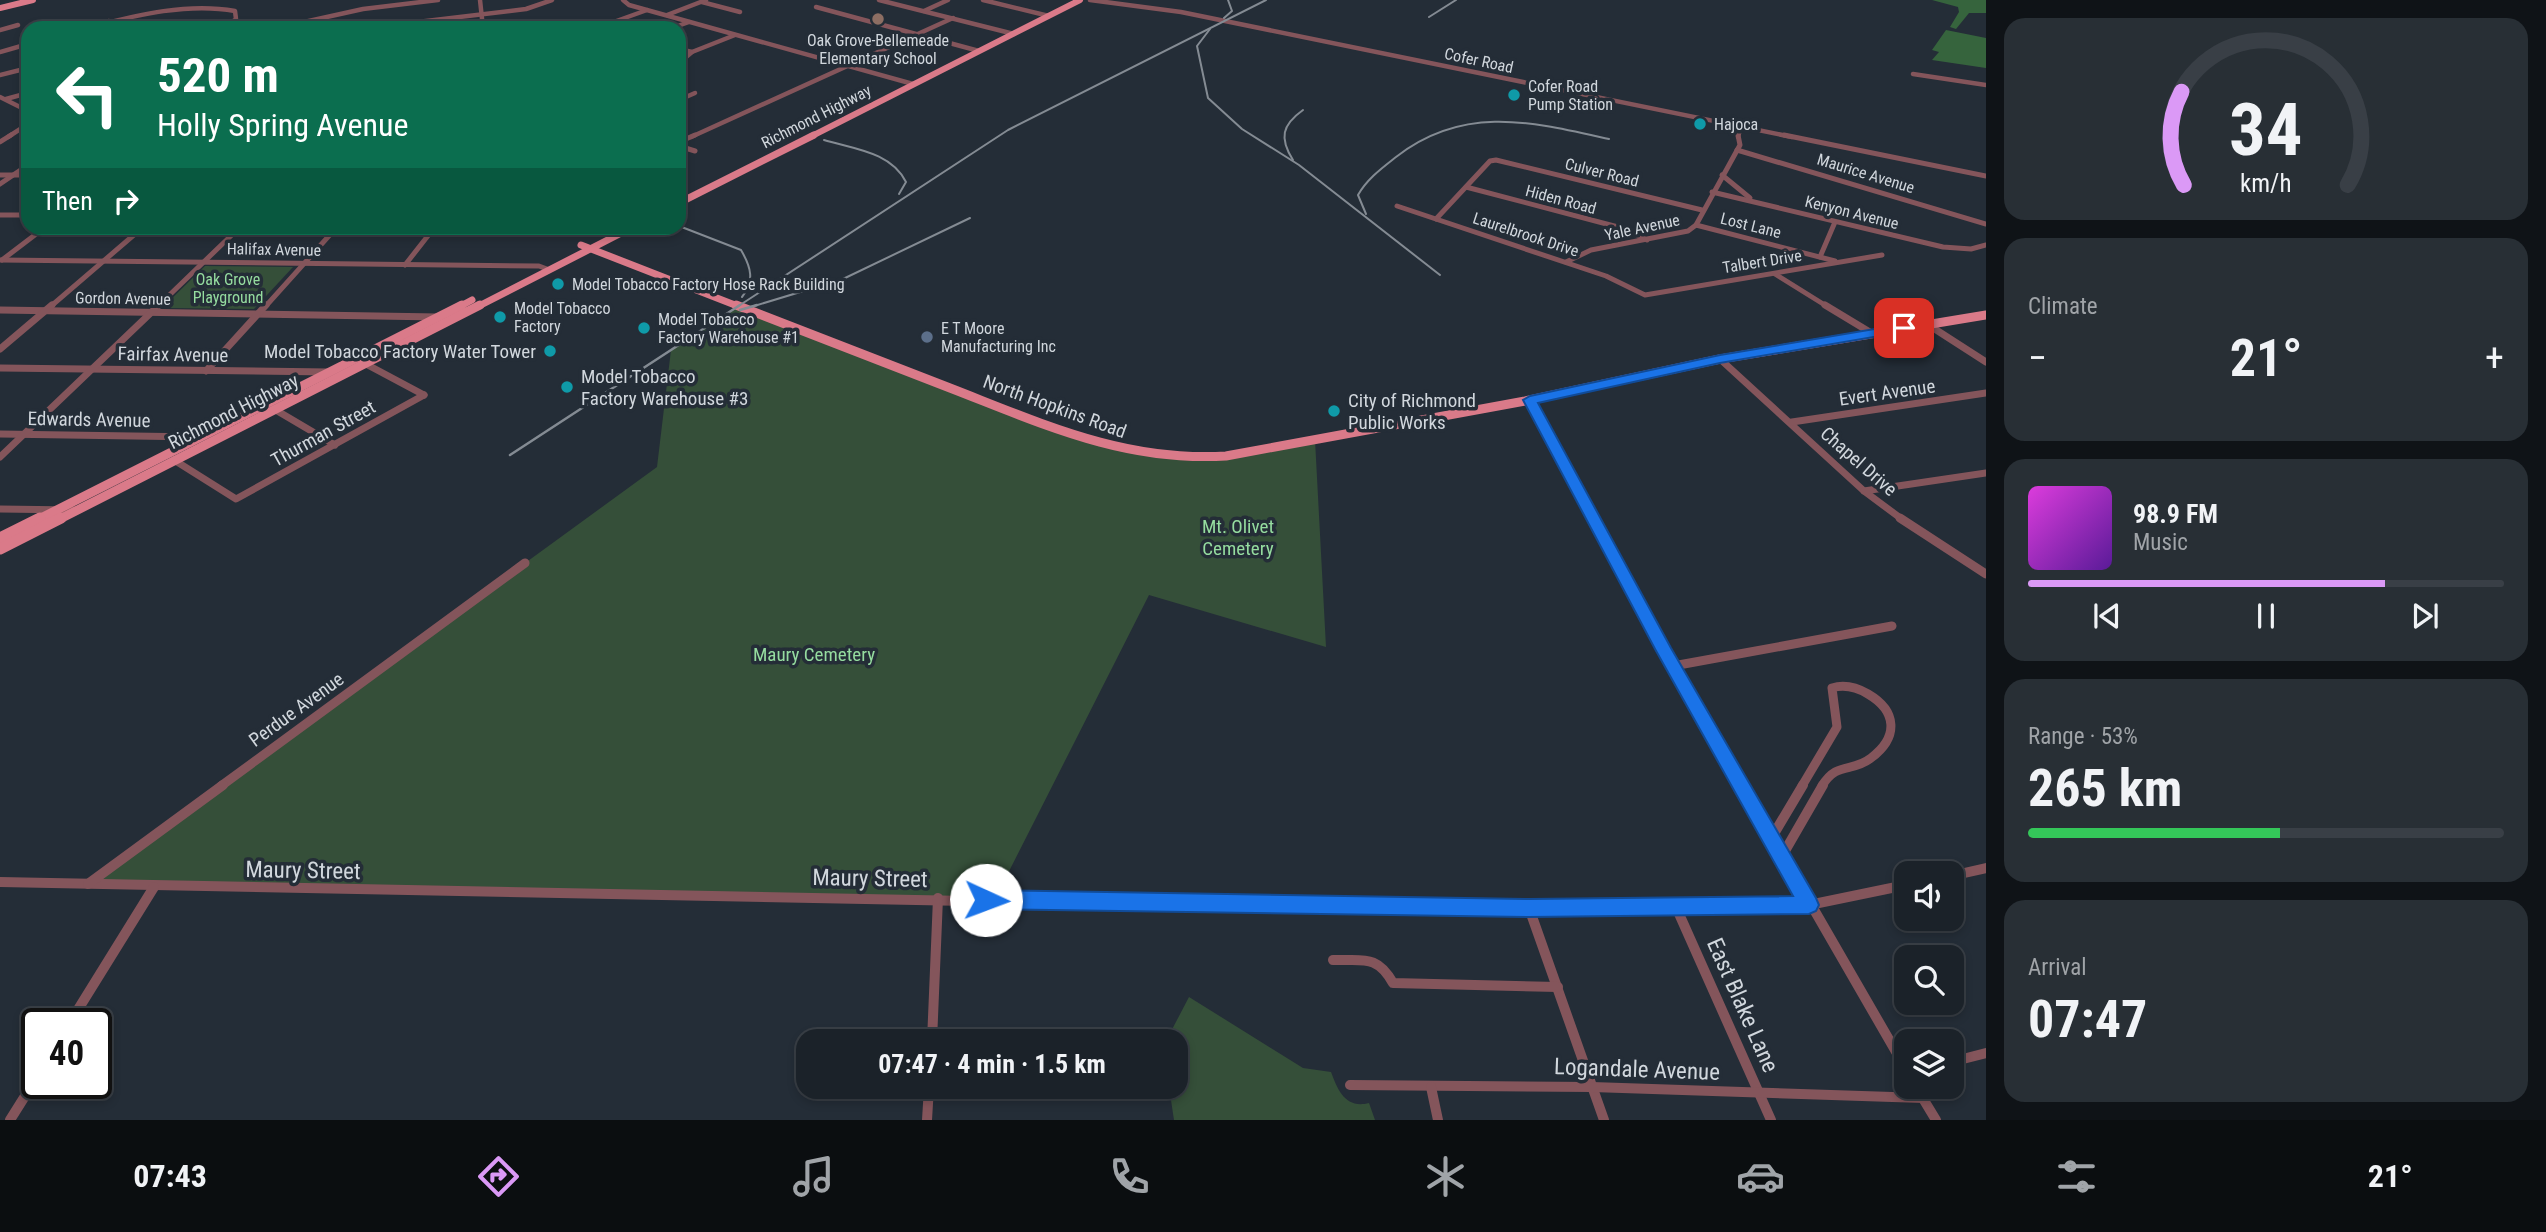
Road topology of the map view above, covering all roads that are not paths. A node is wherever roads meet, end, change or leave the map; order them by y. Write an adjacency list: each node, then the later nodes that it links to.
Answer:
1 (21, 0): 16 (main road)
2 (33, 0): 16 (main road)
3 (438, 0): 28 (street)
4 (480, 0): 21 (street)
5 (552, 0): 21 (street)
6 (623, 0): 18 (street)
7 (879, 0): 19 (street)
8 (948, 0): 19 (street)
9 (983, 0): 22 (street)
10 (1069, 0): 22 (main road, Richmond Highway)
11 (1080, 0): 24 (main road, Richmond Highway)
12 (1090, 0): 57 (street, Cofer Road)
13 (187, 1): 26 (street)
14 (209, 1): 27 (street)
15 (704, 1): 20 (street); 23 (street)
16 (0, 7)
17 (816, 7): 39 (street)
18 (647, 10): 23 (street); 31 (street)
19 (924, 11): 25 (street)
20 (740, 12)
21 (481, 14): 29 (street); 30 (street)
22 (1041, 14): 24 (street); 36 (main road, Richmond Highway)
23 (667, 15): 32 (street)
24 (1049, 16): 37 (main road, Richmond Highway)
25 (953, 19): 36 (street); 39 (street)
26 (112, 21)
27 (233, 21)
28 (308, 21)
29 (424, 21)
30 (482, 21)
31 (616, 21)
32 (689, 21): 33 (street); 38 (street)
33 (686, 22)
34 (18, 25): 35 (street)
35 (0, 30)
36 (1006, 32): 37 (street); 41 (main road, Richmond Highway)
37 (1014, 34): 41 (main road, Richmond Highway)
38 (736, 35): 44 (street); 46 (street)
39 (916, 35): 41 (street); 46 (street)
40 (21, 46): 43 (street)
41 (975, 50): 50 (main road, Richmond Highway)
42 (686, 51): 44 (street)
43 (0, 52)
44 (692, 52): 45 (street)
45 (686, 57)
46 (849, 66): 50 (street); 59 (street)
47 (21, 70): 49 (street)
48 (1913, 74): 51 (street)
49 (0, 75)
50 (909, 83): 72 (main road, Richmond Highway); 74 (main road, Richmond Highway)
51 (1986, 85)
52 (695, 93): 54 (street)
53 (21, 94): 55 (street)
54 (686, 97)
55 (3, 98): 56 (street)
56 (21, 107)
57 (1741, 126): 62 (street, Yale Avenue); 69 (street, Cofer Road)
58 (21, 128): 60 (street)
59 (686, 141)
60 (0, 142)
61 (686, 147): 63 (street)
62 (1737, 150): 65 (street, Yale Avenue); 83 (street, Maurice Avenue)
63 (695, 151)
64 (21, 170): 67 (street)
65 (1722, 174): 73 (street, Yale Avenue); 76 (street)
66 (0, 175): 67 (street)
67 (13, 175): 68 (street); 70 (street)
68 (21, 175)
69 (1986, 176)
70 (0, 184)
71 (1465, 187): 77 (street, Culver Road); 80 (street); 91 (street, Hiden Road)
72 (686, 192)
73 (1712, 192): 76 (street, Kenyon Avenue); 77 (street, Yale Avenue)
74 (686, 199)
75 (1396, 206): 80 (street, Laurelbrook Drive)
76 (1769, 206): 81 (street, Kenyon Avenue)
77 (1702, 210): 82 (street, Yale Avenue)
78 (0, 215): 79 (street)
79 (21, 215)
80 (1436, 219): 99 (street, Laurelbrook Drive)
81 (1835, 222): 92 (street, Kenyon Avenue); 95 (street)
82 (1696, 225): 91 (street, Yale Avenue); 95 (street, Lost Lane)
83 (1986, 225)
84 (35, 235): 96 (street)
85 (134, 235): 97 (street)
86 (232, 235): 98 (street)
87 (331, 235): 101 (street)
88 (429, 235): 102 (street)
89 (604, 235): 93 (main road, Richmond Highway)
90 (613, 235): 93 (main road, Richmond Highway)
91 (1648, 240): 99 (street, Yale Avenue)
92 (1986, 245)
93 (586, 246): 103 (main road, Richmond Highway); 125 (main road, North Hopkins Road)
94 (1882, 255): 100 (street, Talbert Drive)
95 (1820, 257): 100 (street, Lost Lane)
96 (1, 260): 97 (street, Halifax Avenue)
97 (102, 261): 98 (street, Halifax Avenue); 107 (street)
98 (203, 262): 101 (street, Halifax Avenue); 108 (street)
99 (1566, 262): 105 (street, Laurelbrook Drive)
100 (1840, 262): 104 (street, Talbert Drive)
101 (304, 264): 102 (street, Halifax Avenue); 109 (street)
102 (405, 265): 103 (street, Halifax Avenue)
103 (543, 268): 111 (main road, Richmond Highway); 112 (main road, Richmond Highway)
104 (1775, 274): 105 (street, Talbert Drive); 114 (street)
105 (1645, 295)
106 (0, 310): 107 (street, Gordon Avenue)
107 (44, 311): 108 (street, Gordon Avenue); 115 (street)
108 (151, 312): 109 (street, Gordon Avenue); 120 (street)
109 (257, 314): 111 (street, Gordon Avenue); 121 (street)
110 (1986, 315): 113 (main road, North Hopkins Road)
111 (439, 317): 112 (street, Gordon Avenue); 122 (main road, Richmond Highway)
112 (455, 317): 118 (main road, Richmond Highway)
113 (1927, 324): 114 (main road, North Hopkins Road); 117 (street)
114 (1873, 334): 116 (main road, North Hopkins Road)
115 (0, 349)
116 (1720, 359): 125 (main road, North Hopkins Road); 127 (street, Chapel Drive)
117 (1986, 362)
118 (363, 363): 123 (main road, Richmond Highway); 132 (street, Thurman Street)
119 (0, 368): 120 (street, Fairfax Avenue)
120 (92, 369): 121 (street, Fairfax Avenue); 129 (street)
121 (206, 370): 122 (street, Fairfax Avenue)
122 (329, 372): 123 (street, Fairfax Avenue); 130 (main road, Richmond Highway)
123 (345, 373): 126 (main road, Richmond Highway)
124 (1986, 393): 127 (street, Evert Avenue)
125 (1530, 400): 145 (street)
126 (274, 409): 131 (main road, Richmond Highway); 132 (street)
127 (1792, 422): 136 (street, Chapel Drive)
128 (0, 434): 129 (street, Edwards Avenue)
129 (24, 434): 130 (street, Edwards Avenue); 133 (street)
130 (200, 437): 131 (street, Edwards Avenue); 138 (main road, Richmond Highway)
131 (219, 437): 134 (main road, Richmond Highway)
132 (335, 444): 134 (street, Thurman Street)
133 (0, 457)
134 (174, 460): 139 (main road, Richmond Highway)
135 (1986, 473): 136 (street)
136 (1864, 491): 143 (street, Chapel Drive)
137 (0, 509): 138 (street)
138 (56, 510): 139 (street); 140 (main road, Richmond Highway)
139 (75, 510): 141 (main road, Richmond Highway)
140 (0, 538)
141 (0, 549)
142 (525, 563): 151 (street, Perdue Avenue)
143 (1986, 574)
144 (1892, 625): 145 (street)
145 (1673, 666): 146 (street)
146 (1772, 837): 147 (street); 147 (street)
147 (1782, 856): 155 (street)
148 (1986, 868): 149 (street)
149 (1964, 873)
150 (0, 882): 151 (street, Maury Street)
151 (88, 884): 152 (street, Maury Street)
152 (154, 887): 154 (street, Maury Street); 160 (street)
153 (1894, 887): 155 (street, Maury Street)
154 (938, 898): 157 (street, Maury Street); 161 (street)
155 (1809, 905): 156 (street, Maury Street); 162 (street)
156 (1676, 907): 157 (street, Maury Street); 169 (street, East Blake Lane)
157 (1529, 908): 159 (street)
158 (1333, 960): 159 (street)
159 (1558, 987): 167 (street)
160 (79, 1008)
161 (933, 1029)
162 (1894, 1049)
163 (1986, 1053): 164 (street)
164 (1964, 1059)
165 (1350, 1085): 166 (street, Logandale Avenue)
166 (1431, 1087): 167 (street, Logandale Avenue); 175 (street)
167 (1592, 1087): 169 (street, Logandale Avenue); 176 (street)
168 (1894, 1092): 169 (street, Logandale Avenue)
169 (1759, 1094): 177 (street, East Blake Lane)
170 (23, 1099): 173 (street)
171 (928, 1099): 174 (street)
172 (1923, 1099): 178 (street)
173 (10, 1120)
174 (927, 1120)
175 (1438, 1120)
176 (1604, 1120)
177 (1771, 1120)
178 (1936, 1120)

